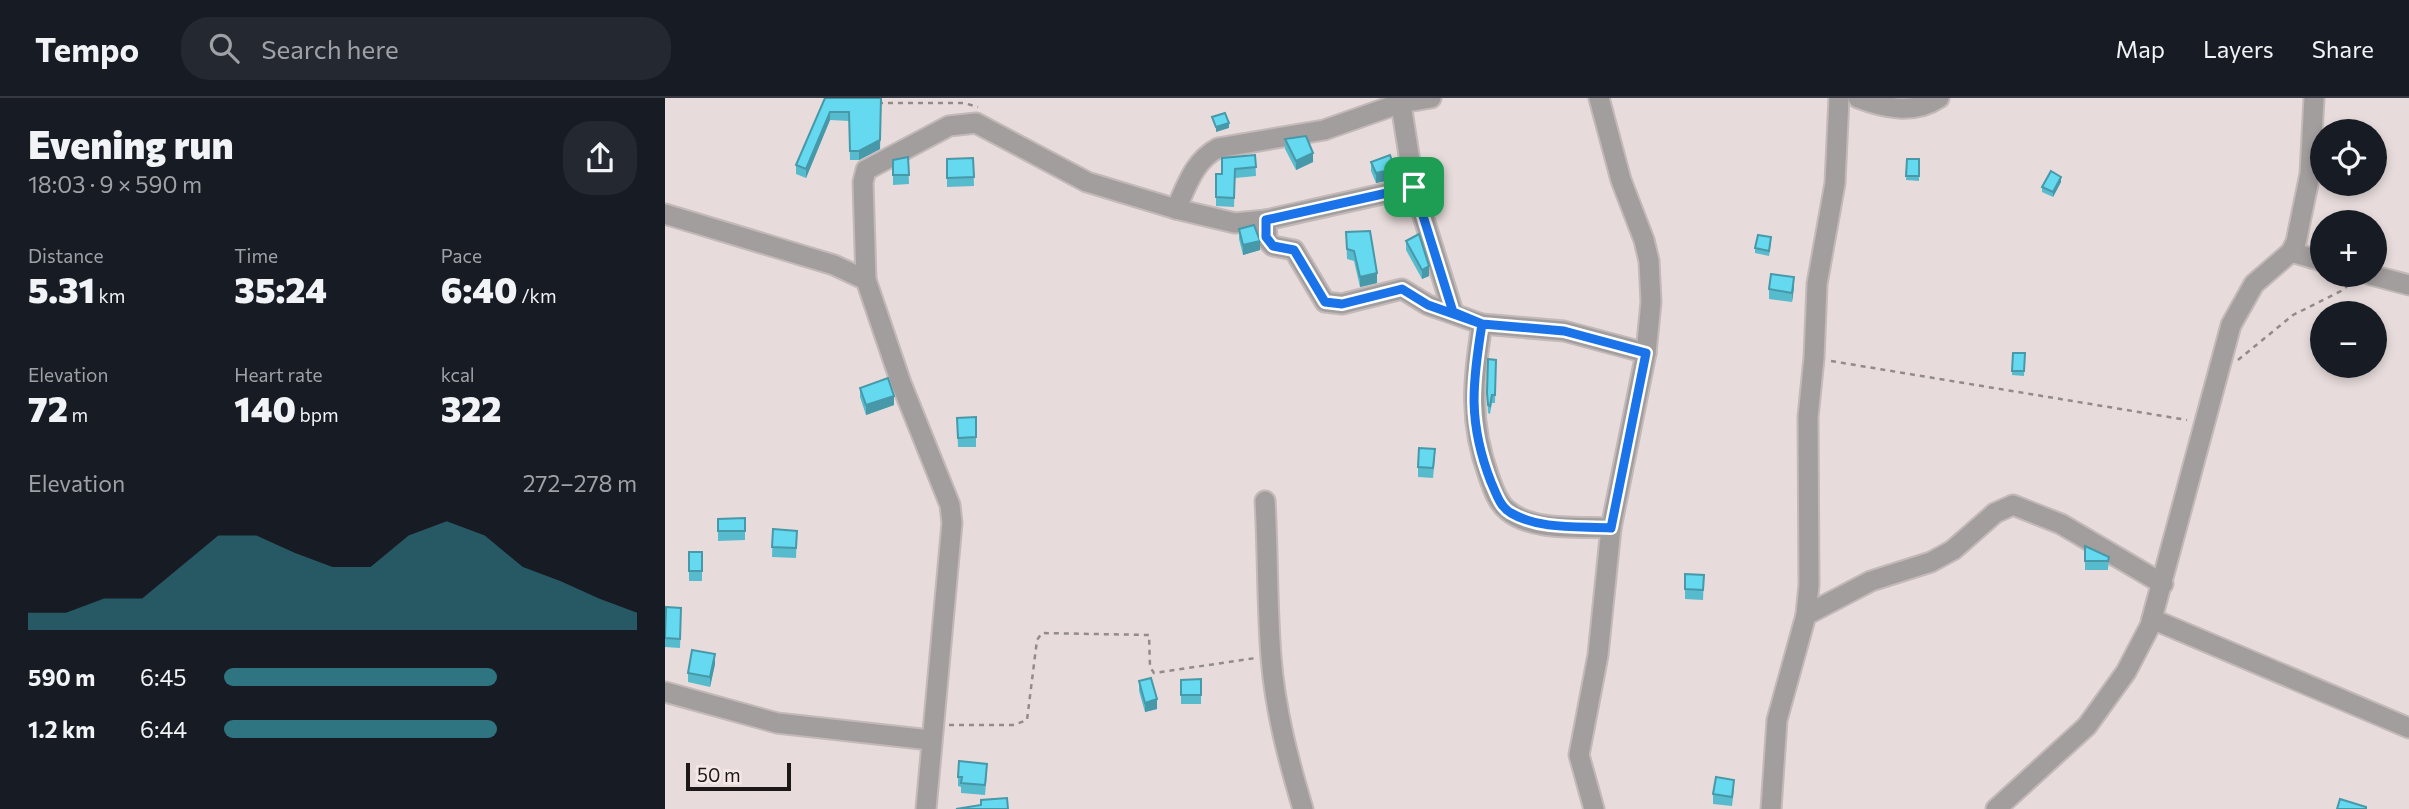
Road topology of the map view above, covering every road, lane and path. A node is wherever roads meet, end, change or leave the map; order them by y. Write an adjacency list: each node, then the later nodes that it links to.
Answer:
1 (1431, 98): 7 (street)
2 (1599, 98): 22 (street)
3 (1839, 98): 23 (street)
4 (1858, 98): 5 (street)
5 (1938, 98)
6 (2315, 98): 14 (street)
7 (1400, 101): 10 (street); 11 (street)
8 (869, 102): 9 (path)
9 (989, 129): 11 (street); 17 (street)
10 (1414, 187): 13 (street); 20 (street)
11 (1176, 209): 13 (street)
12 (665, 214): 17 (street)
13 (1266, 220): 20 (street)
14 (2291, 252): 15 (street); 24 (street)
15 (2310, 258)
16 (2387, 279): 18 (street)
17 (866, 280): 34 (street)
18 (2409, 285)
19 (2346, 287): 24 (path)
20 (1453, 312): 21 (street)
21 (1482, 324): 22 (street); 27 (street)
22 (1646, 353): 27 (street)
23 (1814, 358): 25 (path); 29 (street)
24 (2219, 369): 25 (street)
25 (2203, 423): 28 (street)
26 (1265, 501): 31 (street)
27 (1611, 528): 37 (street)
28 (2163, 584): 29 (street); 30 (street)
29 (1806, 615): 38 (street)
30 (2152, 619): 33 (street); 39 (street)
31 (1271, 656): 34 (path); 36 (street)
32 (665, 692): 34 (street)
33 (2409, 728)
34 (931, 732): 35 (street)
35 (926, 809)
36 (1303, 809)
37 (1594, 809)
38 (1771, 809)
39 (1996, 809)

